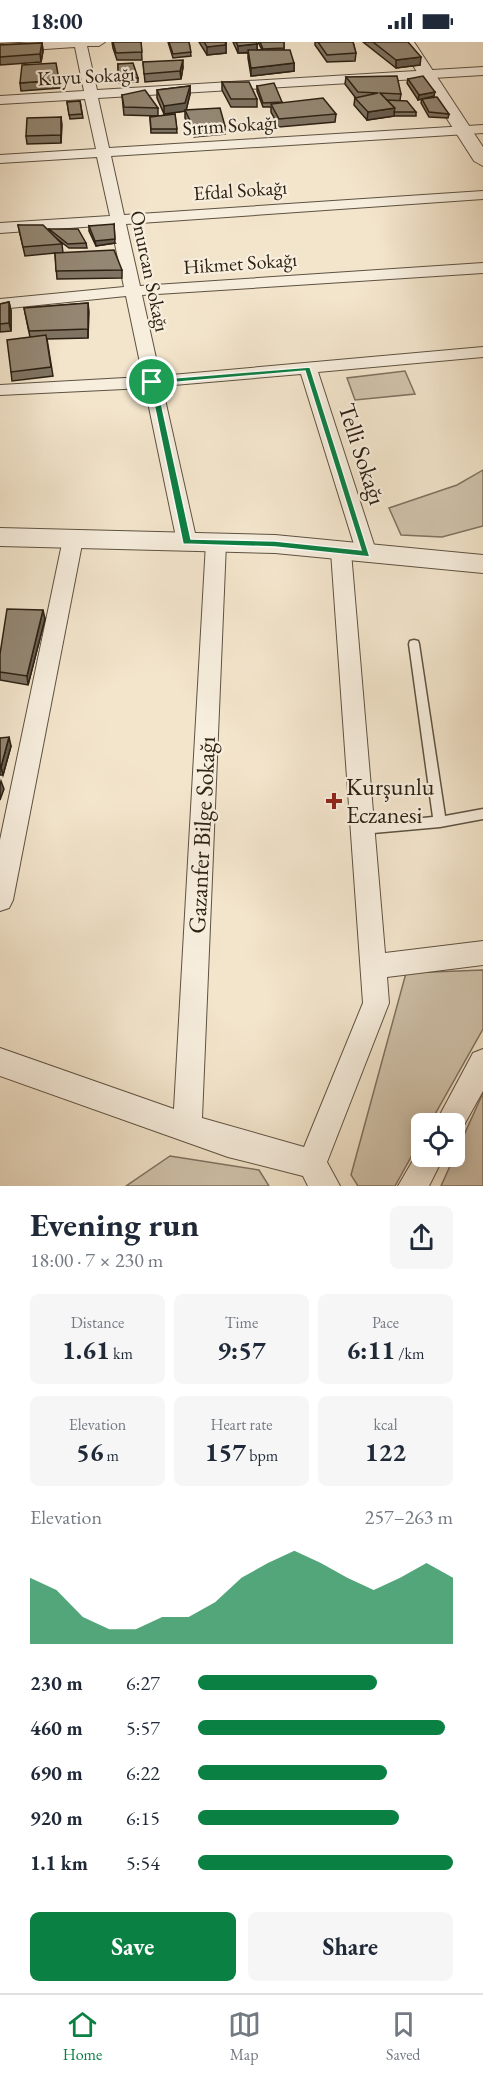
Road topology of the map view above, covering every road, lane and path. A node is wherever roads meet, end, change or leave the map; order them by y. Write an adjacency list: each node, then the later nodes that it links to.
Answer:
1 (99, 42): 3 (street)
2 (406, 42): 6 (street)
3 (80, 43): 4 (street); 7 (street, Onurcan Sokağı)
4 (0, 48)
5 (483, 71): 6 (street, Kuyu Sokağı)
6 (425, 74): 7 (street, Kuyu Sokağı); 10 (street)
7 (91, 95): 8 (street, Kuyu Sokağı); 11 (street, Onurcan Sokağı)
8 (0, 100)
9 (483, 129): 10 (street, Sırım Sokağı)
10 (462, 130): 11 (street, Sırım Sokağı); 13 (street)
11 (103, 152): 12 (street, Sırım Sokağı); 15 (street, Onurcan Sokağı)
12 (0, 159)
13 (483, 161)
14 (483, 195): 15 (street, Efdal Sokağı)
15 (117, 219): 16 (street, Efdal Sokağı); 18 (street, Onurcan Sokağı)
16 (0, 228)
17 (483, 268): 18 (street, Hikmet Sokağı)
18 (133, 291): 19 (street, Hikmet Sokağı); 22 (street, Onurcan Sokağı)
19 (0, 304)
20 (483, 352): 21 (street)
21 (308, 369): 22 (street); 29 (street, Telli Sokağı)
22 (152, 382): 23 (street); 26 (street, Onurcan Sokağı)
23 (0, 390)
24 (0, 537): 25 (street)
25 (73, 539): 26 (street); 35 (street)
26 (187, 542): 27 (street)
27 (216, 543): 28 (street); 41 (street, Gazanfer Bilge Sokağı)
28 (340, 552): 29 (street); 34 (street)
29 (367, 554): 30 (street)
30 (483, 564)
31 (414, 644): 33 (lane)
32 (483, 814): 33 (lane)
33 (440, 822): 34 (lane)
34 (362, 829): 37 (street)
35 (0, 900)
36 (483, 953): 37 (street)
37 (373, 968): 43 (street)
38 (0, 1062): 41 (street)
39 (483, 1063): 40 (street)
40 (455, 1113)
41 (187, 1128): 43 (street)
42 (424, 1167): 44 (street)
43 (319, 1175)
44 (413, 1186)

